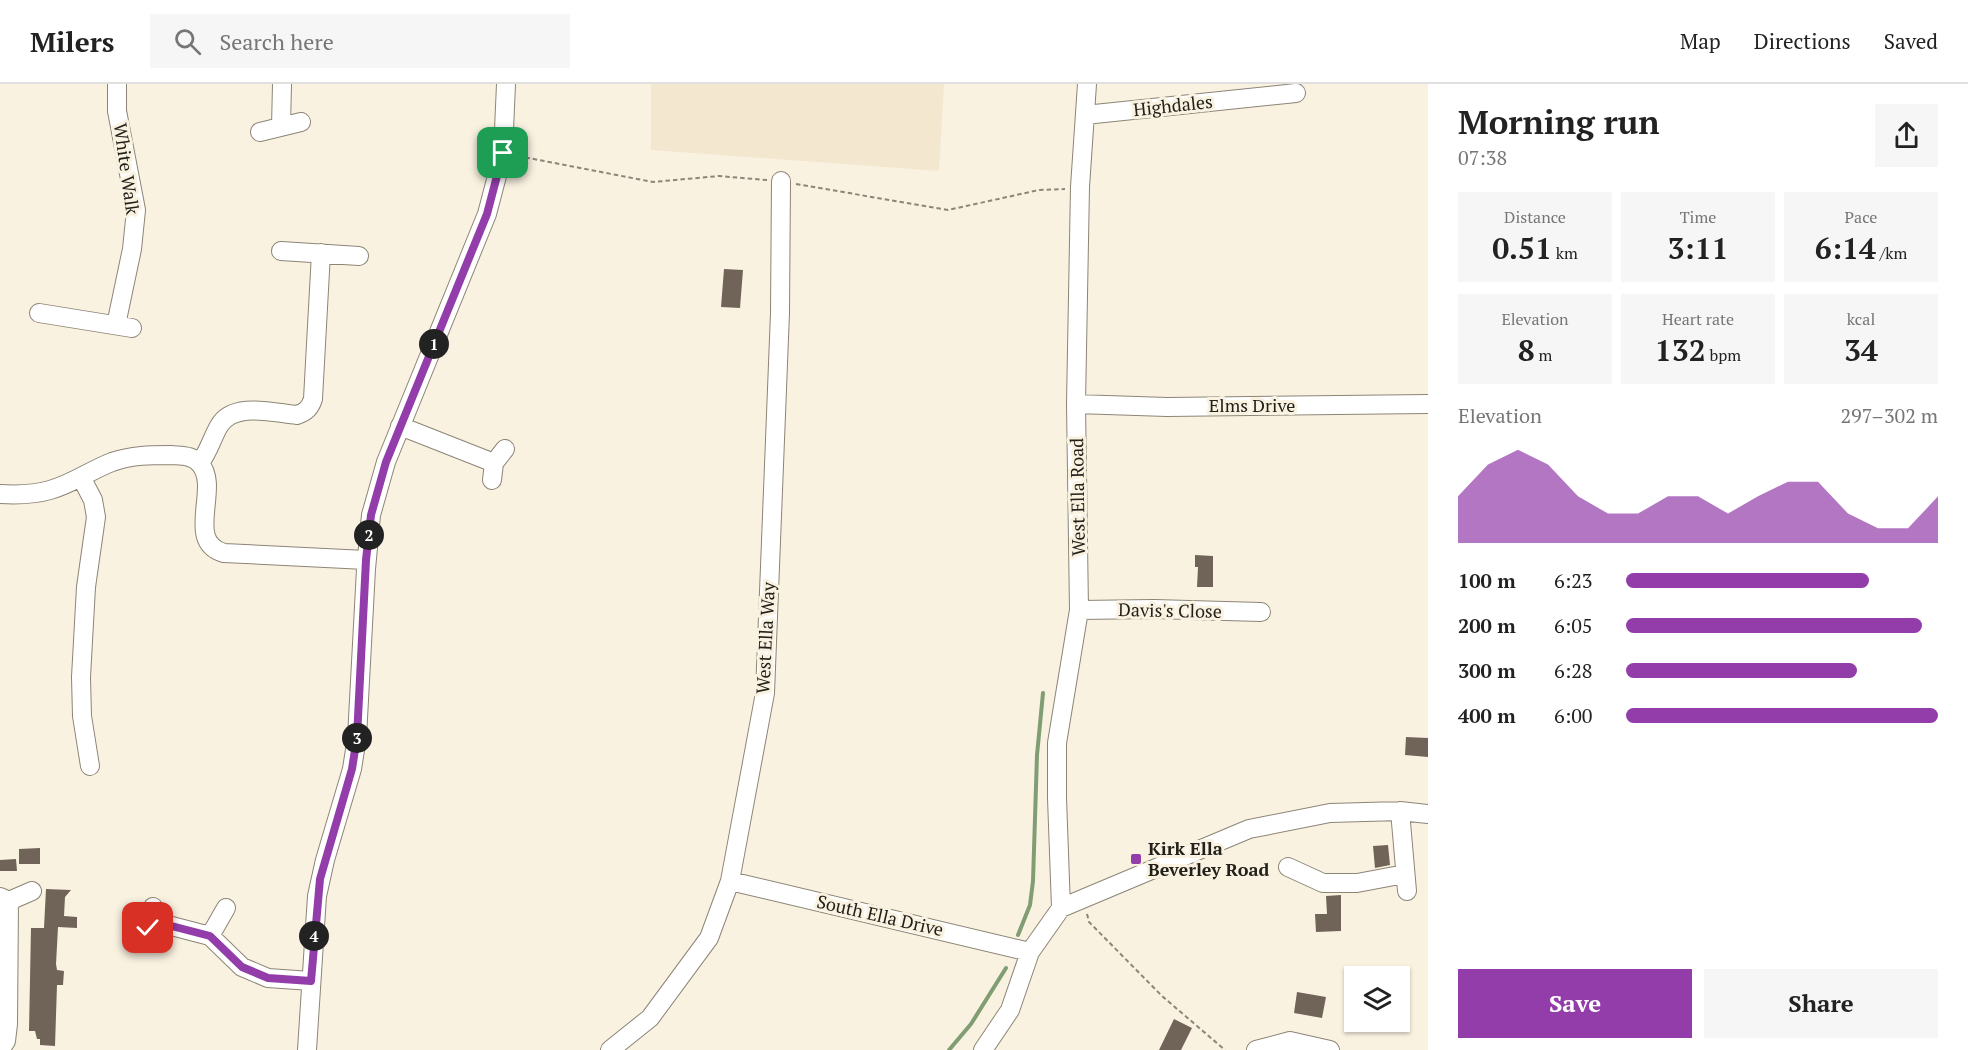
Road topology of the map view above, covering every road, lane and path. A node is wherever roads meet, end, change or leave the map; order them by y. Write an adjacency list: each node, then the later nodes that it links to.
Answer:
1 (117, 84): 14 (street, White Walk)
2 (282, 84): 8 (street)
3 (506, 84): 17 (street)
4 (1087, 84): 6 (street, West Ella Road)
5 (1297, 95): 6 (street, Highdales)
6 (1085, 115): 15 (street, West Ella Road)
7 (302, 122): 8 (street)
8 (281, 127): 9 (street)
9 (260, 132)
10 (781, 181): 29 (street, West Ella Way)
11 (281, 251): 12 (street)
12 (321, 253): 13 (street); 18 (street)
13 (359, 256)
14 (37, 312)
15 (1076, 404): 16 (street, Elms Drive); 23 (street, West Ella Road)
16 (1428, 404)
17 (400, 426): 19 (street); 22 (street)
18 (200, 463): 20 (street); 22 (street)
19 (497, 464)
20 (81, 477): 21 (street); 25 (street)
21 (0, 494)
22 (366, 560): 38 (street)
23 (1079, 610): 24 (street, Davis's Close); 34 (street, West Ella Road)
24 (1261, 612)
25 (90, 766)
26 (1400, 811): 27 (street); 28 (street); 31 (street)
27 (1428, 814)
28 (1297, 868)
29 (730, 881): 37 (street, South Ella Drive); 41 (street, West Ella Way)
30 (32, 891): 32 (street)
31 (1083, 898): 34 (street); 43 (path)
32 (5, 899): 39 (street)
33 (226, 908): 36 (street)
34 (1061, 908): 37 (street)
35 (154, 919): 36 (street)
36 (210, 936): 38 (street)
37 (1030, 952): 42 (street)
38 (311, 981): 40 (street)
39 (0, 1050)
40 (307, 1050)
41 (610, 1050)
42 (983, 1050)
43 (1225, 1050)
44 (1256, 1050): 45 (street)
45 (1330, 1050)

